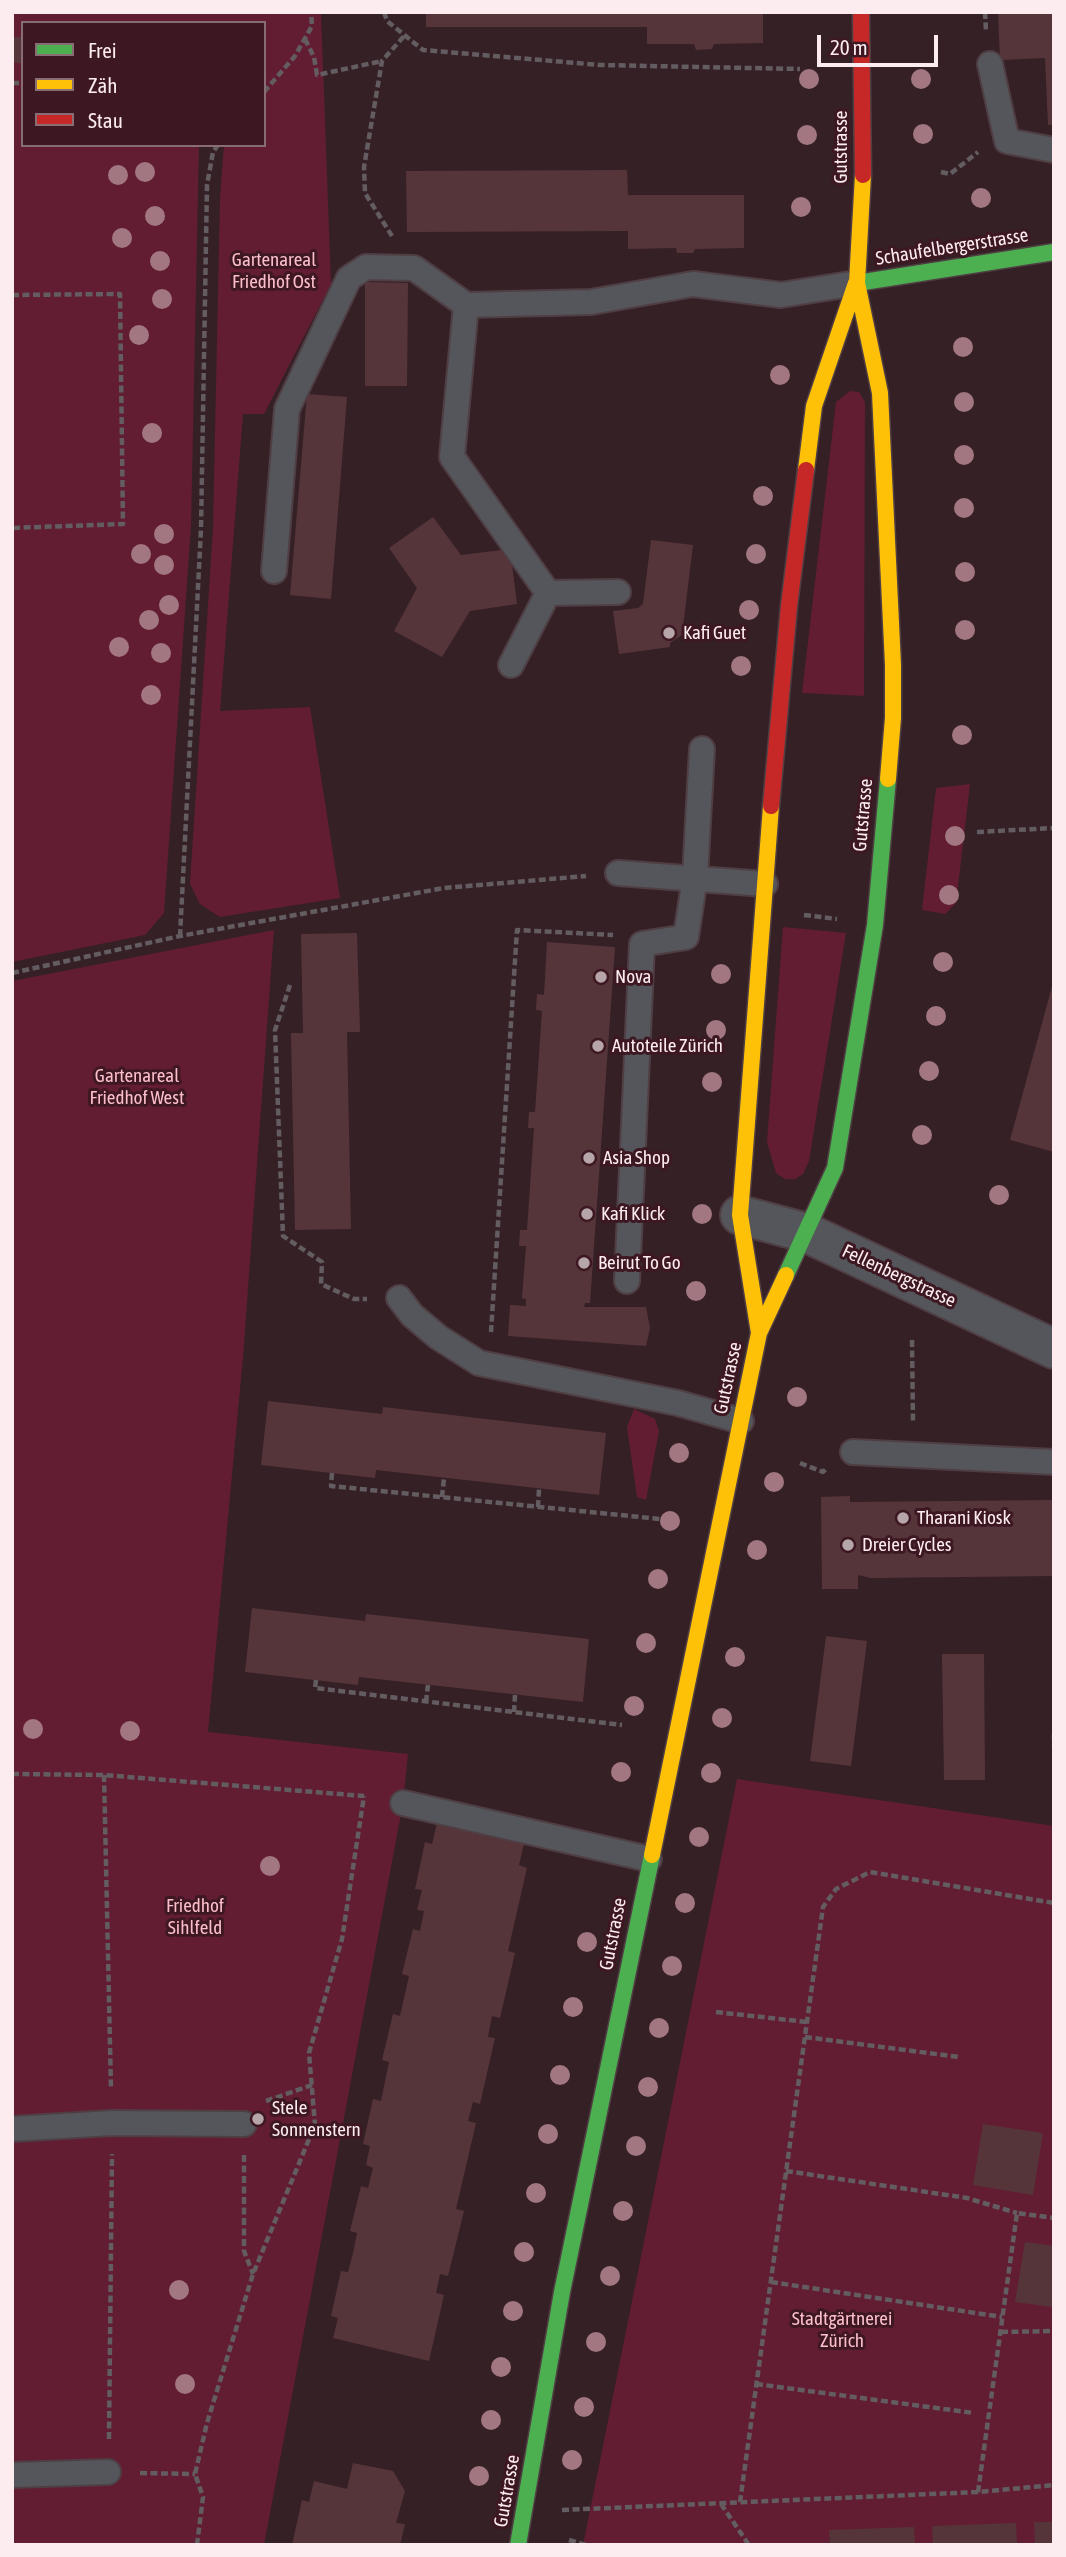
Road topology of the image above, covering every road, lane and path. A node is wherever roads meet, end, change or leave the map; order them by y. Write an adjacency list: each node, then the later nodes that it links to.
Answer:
1 (312, 12): 5 (path)
2 (384, 12): 4 (path)
3 (861, 12): 16 (main road, Gutstrasse)
4 (405, 35): 6 (path); 8 (path)
5 (305, 39): 6 (path); 9 (path)
6 (382, 61): 15 (path)
7 (990, 64): 10 (lane)
8 (800, 69)
9 (266, 90)
10 (1004, 131): 12 (lane); 13 (path)
11 (213, 148): 32 (path)
12 (1054, 150)
13 (941, 172)
14 (1054, 252): 16 (main road, Schaufelbergerstrasse)
15 (398, 268): 18 (lane); 20 (lane)
16 (857, 283): 18 (lane); 29 (main road, Gutstrasse); 37 (main road, Gutstrasse)
17 (12, 295): 19 (path)
18 (466, 305): 21 (lane)
19 (12, 528)
20 (274, 571)
21 (548, 593): 22 (lane); 23 (lane)
22 (618, 593)
23 (511, 665)
24 (702, 749): 28 (lane)
25 (1054, 828): 26 (path)
26 (977, 832)
27 (618, 873): 28 (lane); 32 (path)
28 (695, 877): 29 (lane); 33 (lane)
29 (765, 884): 36 (main road, Gutstrasse)
30 (797, 914): 31 (path)
31 (844, 920)
32 (180, 936): 34 (path)
33 (642, 944): 38 (lane); 43 (path)
34 (12, 973)
35 (290, 985): 39 (path)
36 (740, 1215): 37 (street, Fellenbergstrasse); 40 (main road, Gutstrasse)
37 (807, 1233): 40 (main road, Gutstrasse); 42 (street, Fellenbergstrasse)
38 (627, 1280)
39 (399, 1298): 43 (lane)
40 (759, 1333): 44 (main road, Gutstrasse)
41 (912, 1340): 46 (path)
42 (1054, 1349)
43 (492, 1365): 44 (lane)
44 (741, 1421): 65 (main road, Gutstrasse)
45 (853, 1452): 46 (lane)
46 (914, 1455): 47 (lane)
47 (1054, 1462)
48 (332, 1473): 51 (path)
49 (444, 1478): 51 (path)
50 (539, 1489): 52 (path)
51 (442, 1497): 52 (path)
52 (538, 1507): 53 (path)
53 (660, 1519)
54 (316, 1680): 57 (path)
55 (428, 1685): 57 (path)
56 (515, 1695): 58 (path)
57 (426, 1702): 58 (path)
58 (514, 1712): 59 (path)
59 (622, 1725)
60 (1054, 1734): 61 (path)
61 (1054, 1746)
62 (12, 1774): 63 (path)
63 (364, 1796): 64 (path); 71 (path)
64 (403, 1803): 65 (lane)
65 (649, 1859): 91 (main road, Gutstrasse)
66 (1054, 1903): 68 (path)
67 (716, 2012): 68 (path)
68 (807, 2022): 69 (path)
69 (805, 2037): 70 (path); 74 (path)
70 (959, 2057)
71 (312, 2085): 72 (path); 77 (path)
72 (244, 2124): 73 (lane); 77 (path)
73 (12, 2129)
74 (786, 2171): 75 (path); 78 (path)
75 (1017, 2213): 76 (path); 79 (path)
76 (1054, 2218)
77 (253, 2274): 85 (path)
78 (771, 2282): 79 (path); 82 (path)
79 (1002, 2317): 81 (path)
80 (1054, 2331): 81 (path)
81 (1001, 2332): 88 (path)
82 (756, 2384): 83 (path); 89 (path)
83 (974, 2413)
84 (108, 2472): 85 (path); 86 (lane)
85 (195, 2474): 93 (path)
86 (12, 2475)
87 (1054, 2485): 88 (path)
88 (978, 2492): 89 (path)
89 (740, 2502): 90 (path)
90 (721, 2504): 91 (path); 96 (path)
91 (527, 2506): 94 (main road, Gutstrasse)
92 (569, 2540): 95 (path)
93 (197, 2545)
94 (518, 2545)
95 (586, 2545)
96 (749, 2545)

